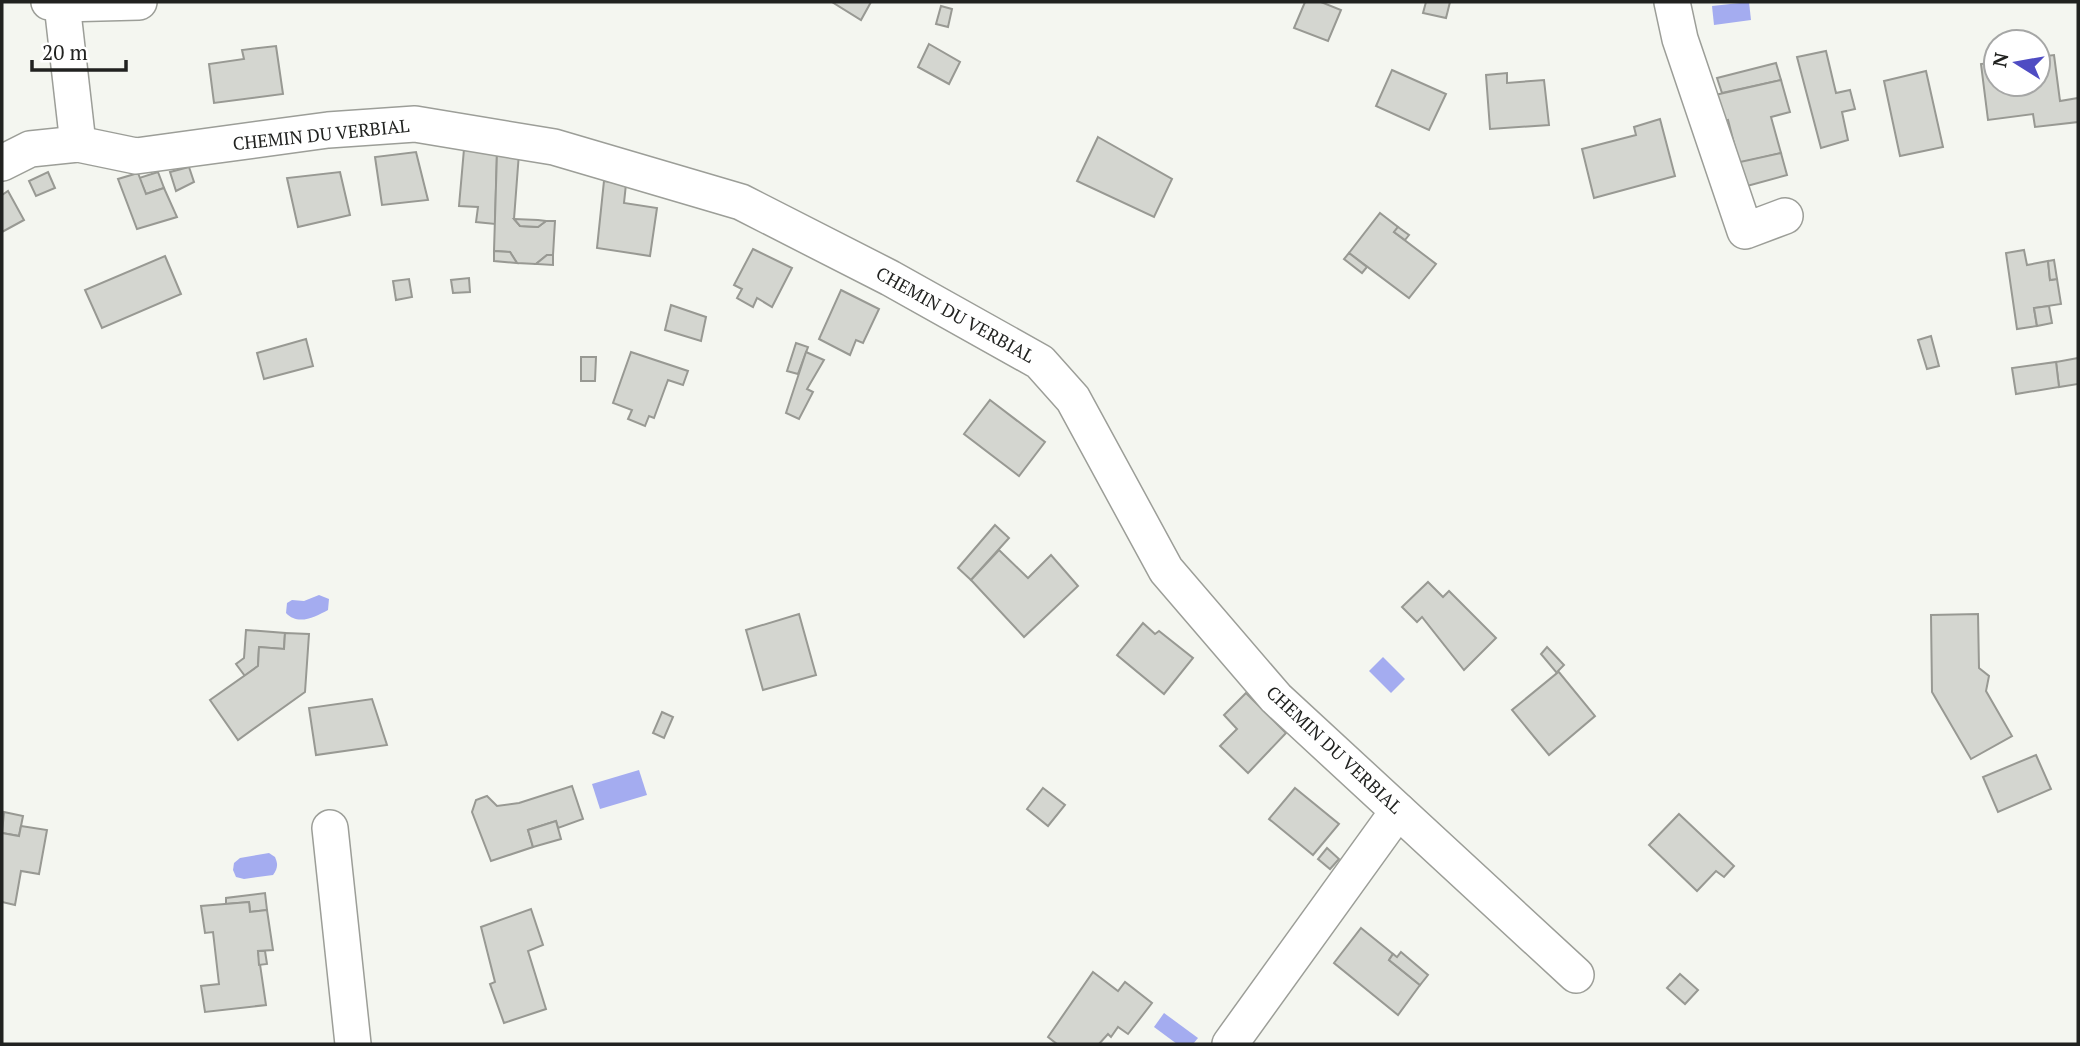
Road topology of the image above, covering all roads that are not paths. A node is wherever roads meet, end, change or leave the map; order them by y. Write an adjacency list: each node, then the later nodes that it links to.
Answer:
1 (139, 2): 3 (street)
2 (1672, 2): 6 (street)
3 (55, 3): 4 (street)
4 (78, 144): 5 (street, CHEMIN DU VERBIAL); 7 (street, CHEMIN DU VERBIAL)
5 (2, 163)
6 (1785, 216)
7 (1398, 811): 9 (street, CHEMIN DU VERBIAL); 11 (street)
8 (330, 828): 10 (street)
9 (1576, 975)
10 (353, 1044)
11 (1230, 1044)

